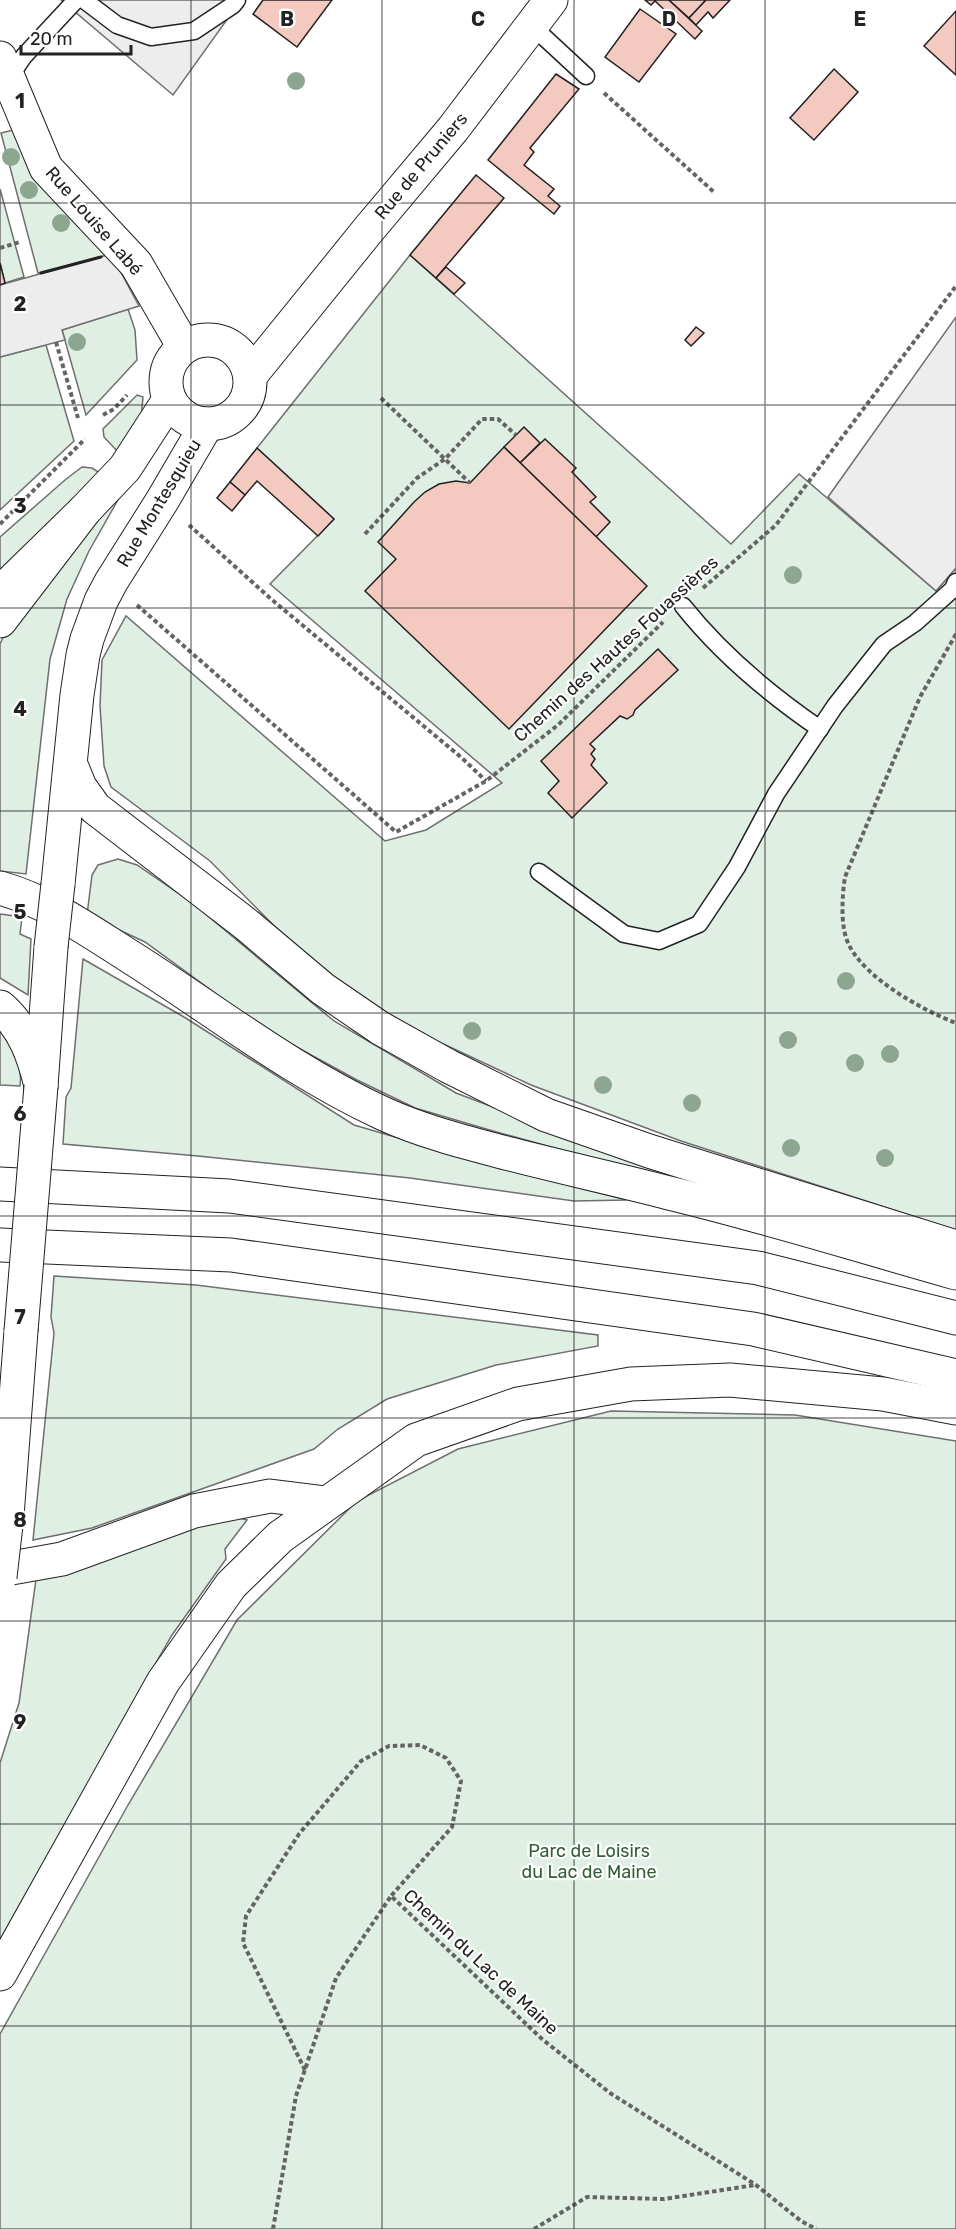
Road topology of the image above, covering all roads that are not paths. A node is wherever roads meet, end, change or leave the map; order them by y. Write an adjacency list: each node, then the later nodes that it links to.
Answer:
1 (76, 0): 6 (lane)
2 (84, 0): 3 (lane)
3 (237, 0)
4 (550, 0): 5 (main road, Rue de Pruniers)
5 (531, 25): 7 (lane); 9 (main road, Rue de Pruniers)
6 (3, 73): 8 (main road, Rue Louise Labé)
7 (586, 76)
8 (184, 346): 9 (main road); 10 (main road)
9 (242, 363): 11 (main road)
10 (169, 400): 11 (main road); 12 (main road)
11 (207, 424): 18 (main road, Rue Montesquieu)
12 (85, 510): 14 (main road); 16 (main road)
13 (956, 582): 17 (lane)
14 (0, 593)
15 (683, 606): 17 (lane)
16 (0, 621)
17 (820, 729): 19 (lane)
18 (71, 765): 22 (main road, Rue Montesquieu, bridge); 25 (main road)
19 (539, 872)
20 (0, 888): 26 (main road)
21 (0, 1007): 22 (main road)
22 (41, 1086): 32 (main road, Rue Montesquieu, bridge)
23 (0, 1184): 27 (main road)
24 (0, 1245): 28 (main road)
25 (956, 1247)
26 (956, 1273)
27 (956, 1318)
28 (956, 1376)
29 (956, 1408): 30 (main road)
30 (326, 1503): 31 (main road); 33 (main road)
31 (0, 1570)
32 (0, 1577)
33 (0, 1974)

